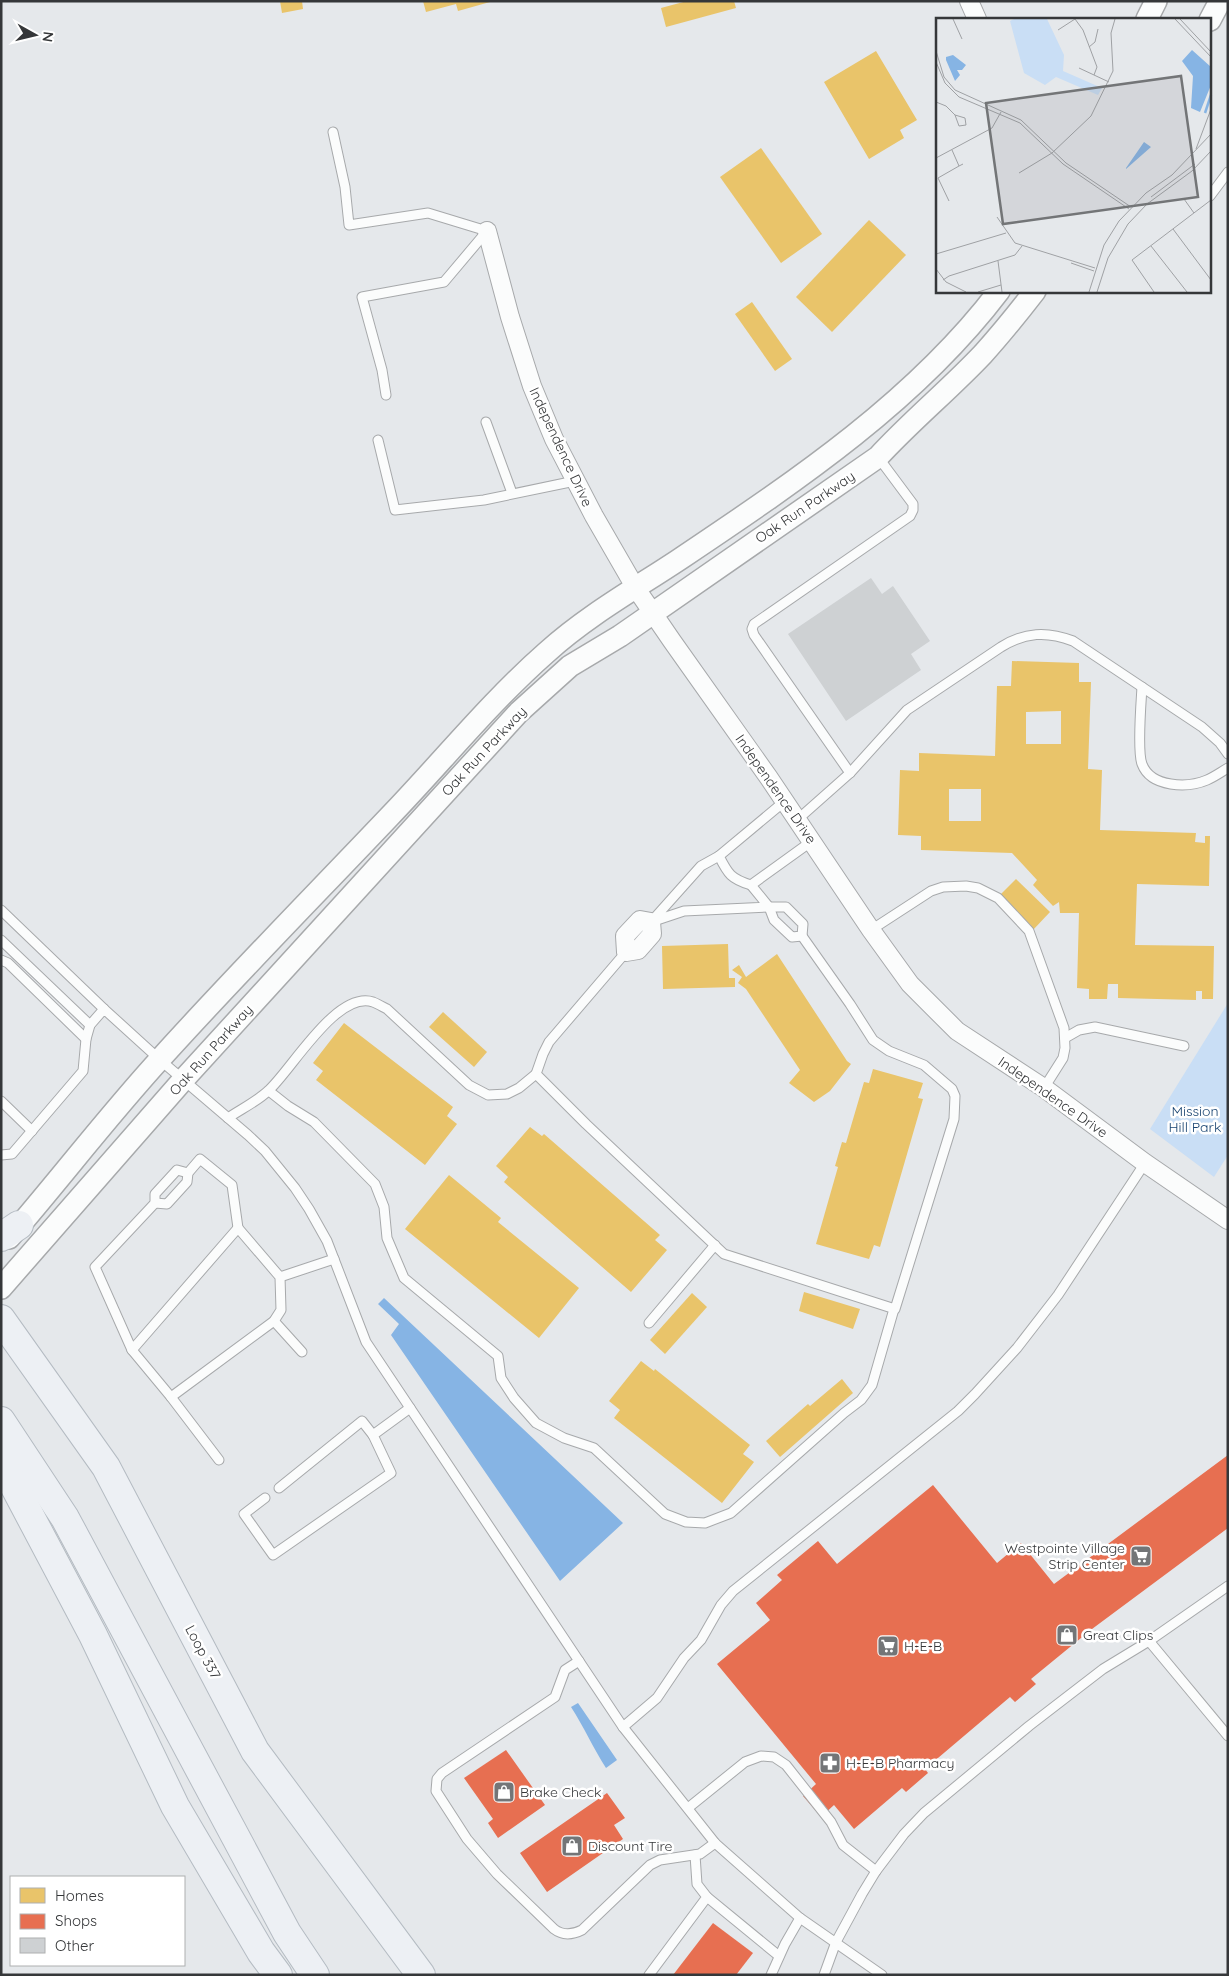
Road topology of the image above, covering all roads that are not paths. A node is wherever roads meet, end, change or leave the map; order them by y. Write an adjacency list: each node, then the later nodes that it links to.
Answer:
1 (969, 1): 4 (street)
2 (1156, 1): 5 (street)
3 (1220, 1): 6 (street)
4 (978, 18)
5 (1148, 18)
6 (1211, 18)
7 (333, 132): 10 (lane)
8 (1228, 172): 9 (lane)
9 (1212, 193)
10 (487, 231): 13 (lane); 17 (street, Independence Drive)
11 (998, 292): 19 (street, Oak Run Parkway)
12 (1034, 292): 16 (street, Oak Run Parkway)
13 (386, 395)
14 (486, 422): 18 (lane)
15 (378, 440): 18 (lane)
16 (878, 457): 20 (street, Oak Run Parkway); 24 (lane)
17 (575, 481): 18 (lane); 19 (street, Independence Drive)
18 (512, 493)
19 (635, 587): 20 (street, Independence Drive); 43 (street, Oak Run Parkway)
20 (653, 612): 25 (street, Independence Drive); 45 (street, Oak Run Parkway)
21 (1142, 687): 22 (lane); 23 (lane); 24 (lane)
22 (1228, 754)
23 (1228, 768)
24 (850, 773): 26 (lane)
25 (785, 801): 26 (street, Independence Drive); 28 (lane)
26 (798, 820): 27 (street, Independence Drive)
27 (812, 841): 29 (lane); 33 (street, Independence Drive)
28 (719, 856): 29 (lane); 32 (lane)
29 (751, 885): 30 (lane)
30 (769, 907): 32 (lane); 34 (lane); 34 (lane)
31 (1, 910): 38 (lane)
32 (651, 922): 36 (street)
33 (871, 930): 40 (lane); 46 (street, Independence Drive)
34 (802, 936): 63 (lane)
35 (1, 940): 39 (lane)
36 (626, 952): 44 (lane)
37 (1, 960): 41 (lane)
38 (104, 1010): 39 (lane); 43 (lane)
39 (90, 1025): 41 (lane)
40 (1066, 1038): 42 (lane); 46 (lane)
41 (86, 1039): 50 (lane)
42 (1184, 1046)
43 (159, 1059): 45 (lane); 57 (street, Oak Run Parkway)
44 (536, 1074): 47 (lane); 58 (lane)
45 (183, 1080): 49 (lane); 62 (street, Oak Run Parkway)
46 (1044, 1088): 52 (street, Independence Drive)
47 (269, 1091): 49 (lane); 63 (lane)
48 (1, 1101): 50 (lane)
49 (228, 1118): 60 (lane)
50 (32, 1131): 51 (lane)
51 (1, 1155)
52 (1145, 1163): 55 (street, Independence Drive); 80 (lane)
53 (188, 1172): 54 (lane); 54 (lane); 56 (lane)
54 (155, 1203): 67 (lane)
55 (1228, 1220)
56 (238, 1228): 61 (lane); 67 (lane)
57 (10, 1231): 59 (street, Oak Run Parkway)
58 (715, 1245): 63 (lane); 66 (lane)
59 (1, 1246)
60 (334, 1259): 61 (lane); 70 (lane)
61 (280, 1277): 65 (lane)
62 (1, 1288)
63 (894, 1309)
64 (1, 1319): 93 (main road, Loop 337)
65 (274, 1321): 68 (lane); 69 (lane)
66 (649, 1323)
67 (132, 1350): 69 (lane)
68 (302, 1352)
69 (171, 1397): 73 (lane)
70 (410, 1408): 72 (lane); 79 (lane)
71 (1, 1421): 92 (main road)
72 (373, 1436): 75 (lane); 76 (lane)
73 (219, 1460)
74 (1, 1461): 90 (main road)
75 (279, 1488)
76 (265, 1498)
77 (1228, 1586): 78 (lane)
78 (1149, 1641): 81 (lane); 85 (lane)
79 (579, 1661): 80 (lane); 84 (lane)
80 (624, 1727): 82 (lane)
81 (1228, 1736)
82 (688, 1808): 83 (lane); 85 (lane)
83 (715, 1843): 84 (lane); 87 (lane)
84 (695, 1855): 86 (lane)
85 (876, 1871): 88 (lane)
86 (707, 1897): 89 (lane); 94 (lane)
87 (800, 1918): 88 (lane); 89 (lane)
88 (836, 1942): 96 (lane); 97 (lane)
89 (779, 1956): 95 (lane)
90 (266, 1964): 91 (main road)
91 (278, 1975)
92 (315, 1975)
93 (421, 1975)
94 (649, 1975)
95 (771, 1975)
96 (824, 1975)
97 (882, 1975)

